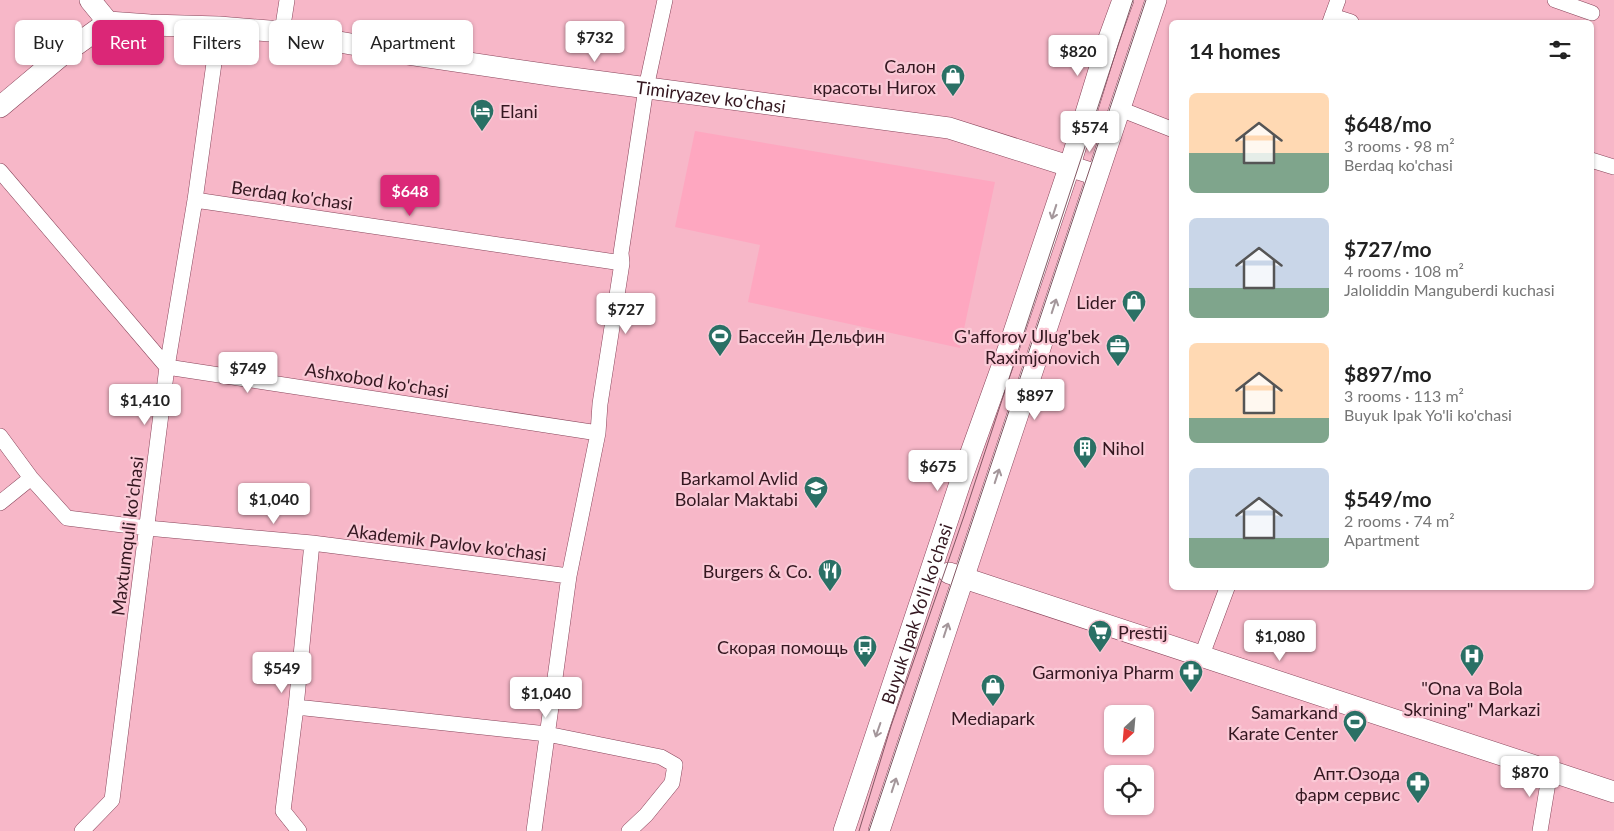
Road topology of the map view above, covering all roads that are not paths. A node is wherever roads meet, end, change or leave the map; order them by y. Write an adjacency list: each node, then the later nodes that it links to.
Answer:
1 (90, 0): 9 (main road)
2 (287, 0): 10 (street)
3 (666, 0): 15 (street)
4 (1123, 0): 20 (main road, Buyuk Ipak Yo'li ko'chasi)
5 (1156, 0): 17 (main road, Buyuk Ipak Yo'li ko'chasi)
6 (1338, 0): 11 (street)
7 (1555, 0): 8 (street)
8 (1592, 12)
9 (106, 20)
10 (284, 20)
11 (1331, 20)
12 (92, 33): 16 (main road)
13 (342, 42): 15 (main road, Timiryazev ko'chasi)
14 (214, 65): 24 (street, Maxtumquli ko'chasi)
15 (646, 88): 20 (main road, Timiryazev ko'chasi); 25 (street)
16 (0, 107)
17 (1120, 108): 18 (street); 23 (main road, Buyuk Ipak Yo'li ko'chasi)
18 (1169, 127)
19 (1594, 161): 21 (street)
20 (1070, 165): 23 (main road, Timiryazev ko'chasi); 33 (main road, Buyuk Ipak Yo'li ko'chasi, one-way to 33)
21 (1614, 167)
22 (0, 172): 26 (street)
23 (1097, 176): 35 (main road, Buyuk Ipak Yo'li ko'chasi, one-way to 23)
24 (195, 200): 25 (street, Berdaq ko'chasi); 26 (street, Maxtumquli ko'chasi)
25 (622, 263): 27 (street)
26 (167, 367): 27 (street, Ashxobod ko'chasi); 31 (street, Maxtumquli ko'chasi)
27 (598, 433): 34 (street)
28 (0, 436): 29 (street, Akademik Pavlov ko'chasi)
29 (31, 478): 30 (street); 31 (street, Akademik Pavlov ko'chasi)
30 (0, 503)
31 (147, 528): 32 (street, Akademik Pavlov ko'chasi); 42 (street, Maxtumquli ko'chasi)
32 (312, 543): 34 (street, Akademik Pavlov ko'chasi); 38 (street)
33 (934, 567): 35 (main road); 46 (main road, Buyuk Ipak Yo'li ko'chasi, one-way to 46)
34 (569, 576): 39 (street)
35 (963, 578): 37 (main road); 47 (main road, Buyuk Ipak Yo'li ko'chasi, one-way to 35)
36 (1226, 590): 37 (street)
37 (1202, 655): 40 (main road)
38 (296, 707): 39 (street); 43 (street)
39 (547, 734): 44 (street); 45 (street)
40 (1550, 771): 41 (main road); 48 (street)
41 (1614, 792)
42 (82, 831)
43 (299, 831)
44 (534, 831)
45 (629, 831)
46 (844, 831)
47 (879, 831)
48 (1540, 831)

